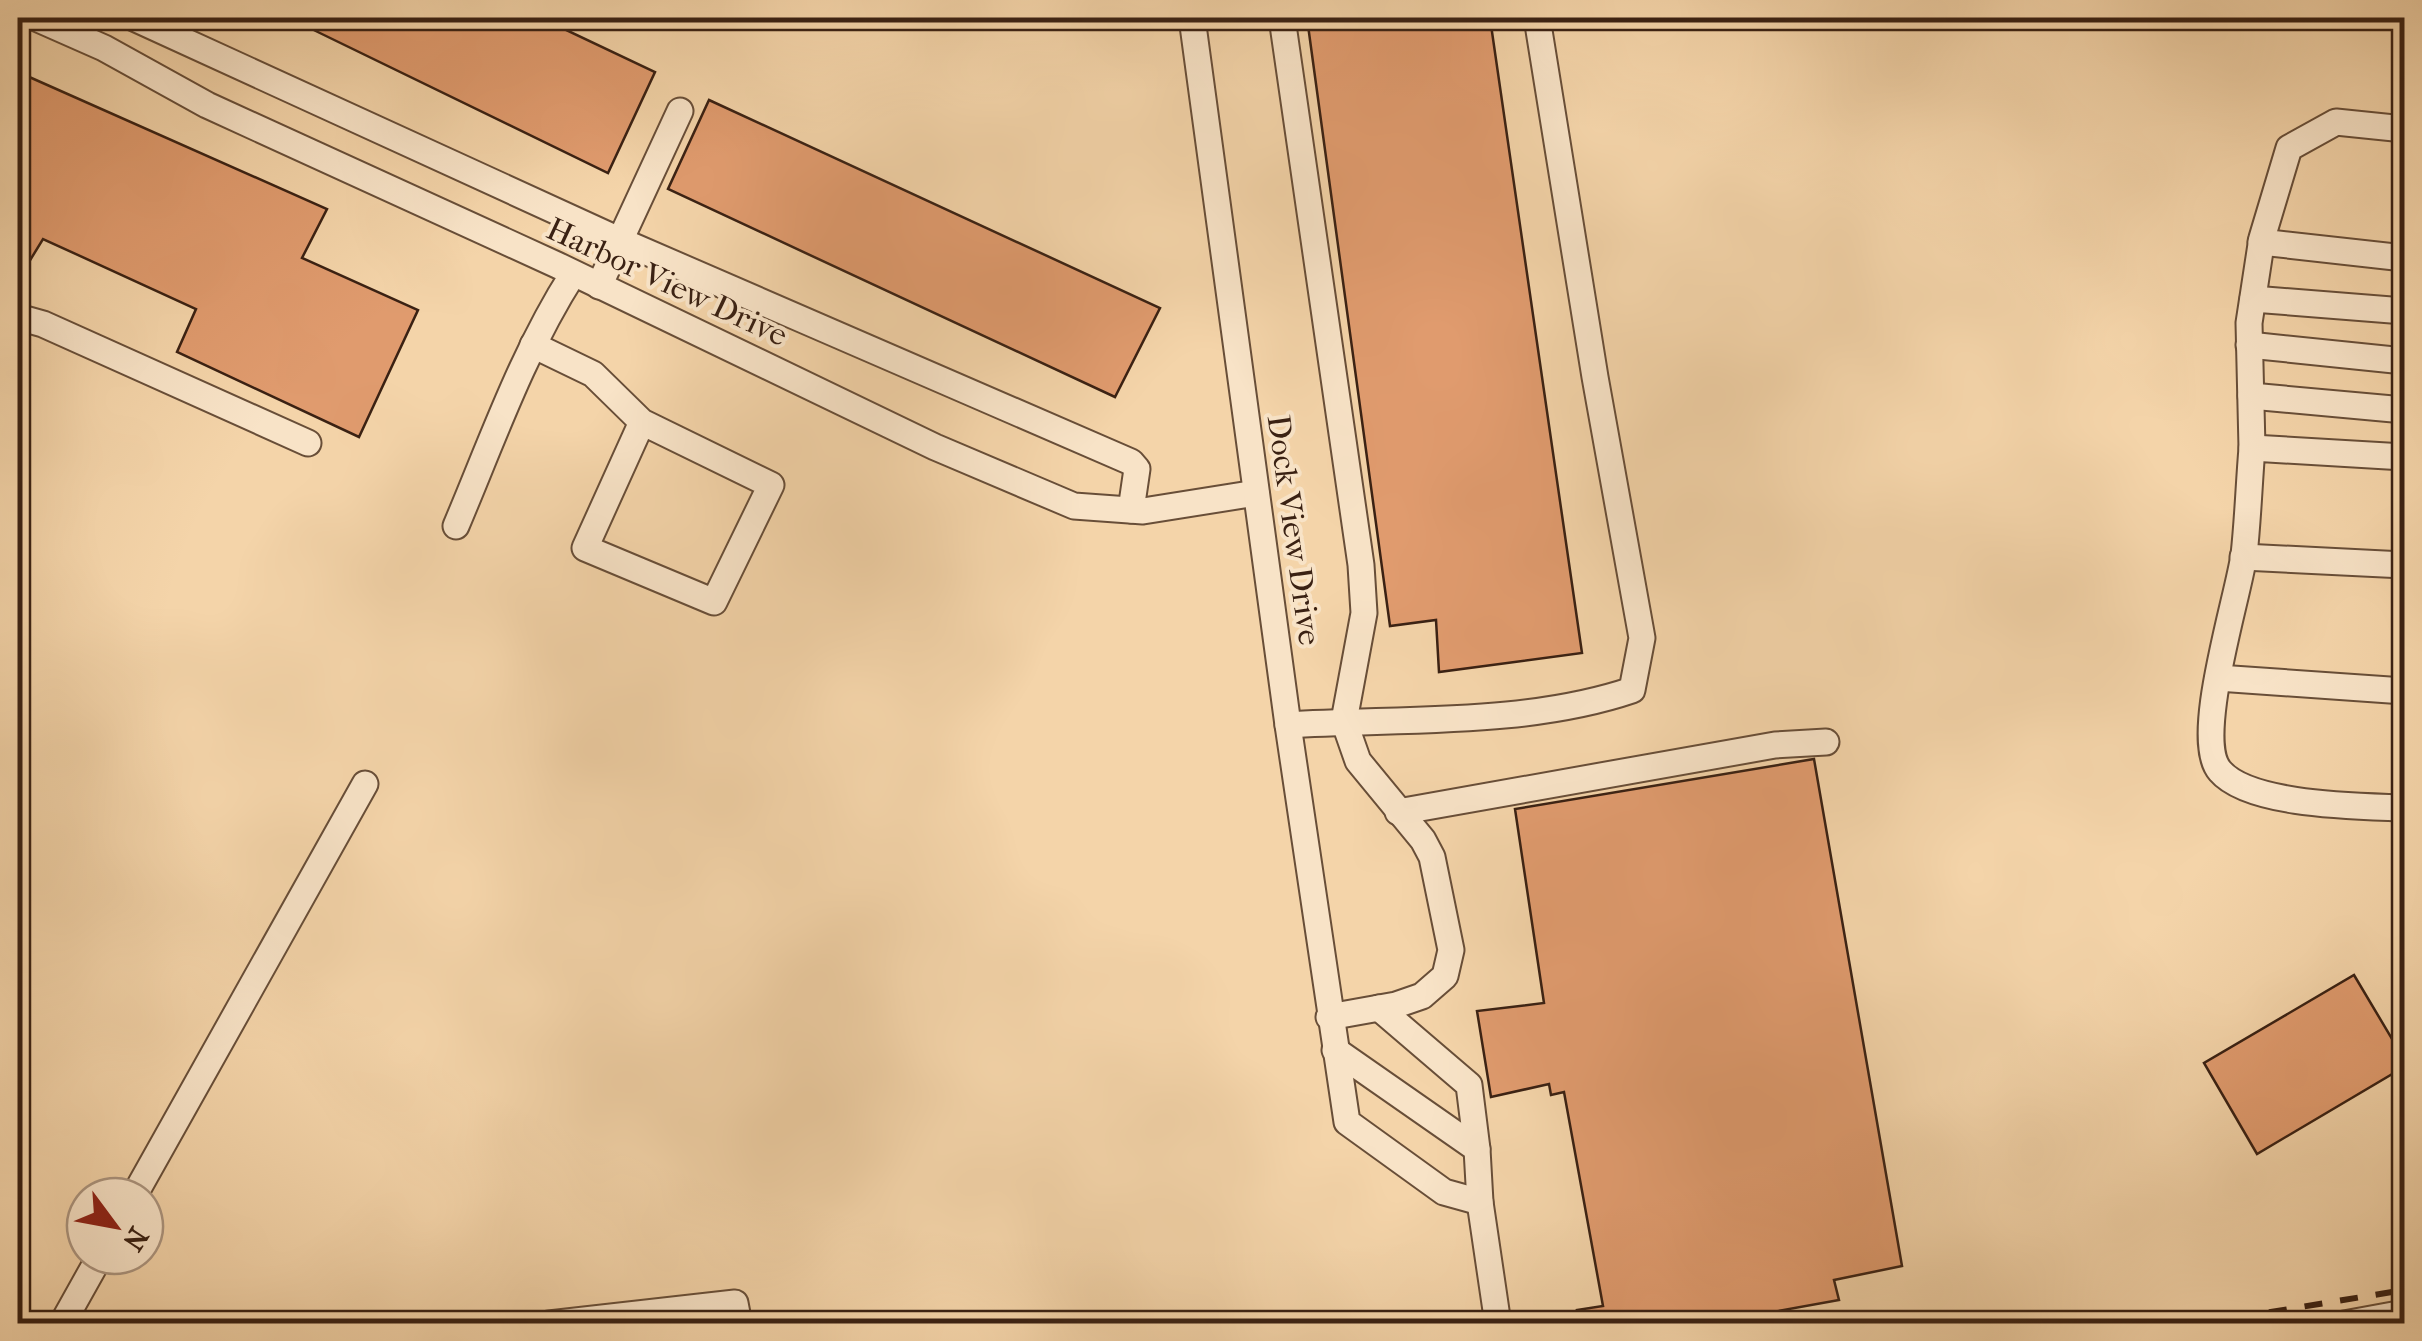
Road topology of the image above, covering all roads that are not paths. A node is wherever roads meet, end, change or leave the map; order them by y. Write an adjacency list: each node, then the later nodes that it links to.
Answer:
1 (36, 18): 6 (street, Harbor View Drive)
2 (131, 18): 7 (street); 10 (street)
3 (1192, 18): 27 (street, Dock View Drive)
4 (1282, 18): 34 (street)
5 (1538, 18): 34 (street)
6 (68, 26): 7 (street, Harbor View Drive)
7 (104, 48): 13 (street, Harbor View Drive)
8 (680, 110): 10 (street)
9 (2404, 129): 11 (street)
10 (619, 240): 14 (street); 28 (street)
11 (2261, 242): 12 (street); 15 (street)
12 (2404, 258)
13 (574, 274): 14 (street, Harbor View Drive); 19 (street)
14 (599, 286): 28 (street, Harbor View Drive)
15 (2253, 299): 16 (street); 18 (street)
16 (2404, 311)
17 (18, 316): 24 (street)
18 (2250, 344): 20 (street); 21 (street)
19 (534, 345): 23 (street); 29 (street)
20 (2404, 361)
21 (2251, 396): 22 (street); 25 (street)
22 (2404, 410)
23 (642, 422): 23 (street)
24 (308, 442)
25 (2252, 448): 26 (street); 30 (street)
26 (2404, 457)
27 (1256, 493): 28 (street, Harbor View Drive); 35 (street, Dock View Drive)
28 (1131, 510)
29 (456, 526)
30 (2244, 557): 31 (street); 32 (street)
31 (2404, 565)
32 (2218, 678): 33 (street); 38 (street)
33 (2404, 691)
34 (1344, 722): 35 (street); 39 (street)
35 (1288, 725): 41 (street, Dock View Drive)
36 (1826, 742): 39 (street)
37 (365, 784): 44 (street)
38 (2404, 808)
39 (1398, 812): 40 (street)
40 (1379, 1008): 41 (street); 43 (street)
41 (1329, 1017): 42 (street, Dock View Drive)
42 (1336, 1050): 43 (street); 45 (street, Dock View Drive)
43 (1477, 1149): 45 (street)
44 (145, 1176)
45 (1480, 1202): 51 (street)
46 (89, 1276): 48 (street)
47 (2404, 1313): 52 (street)
48 (62, 1324)
49 (549, 1324): 50 (street)
50 (739, 1324)
51 (1498, 1324)
52 (2344, 1324)

